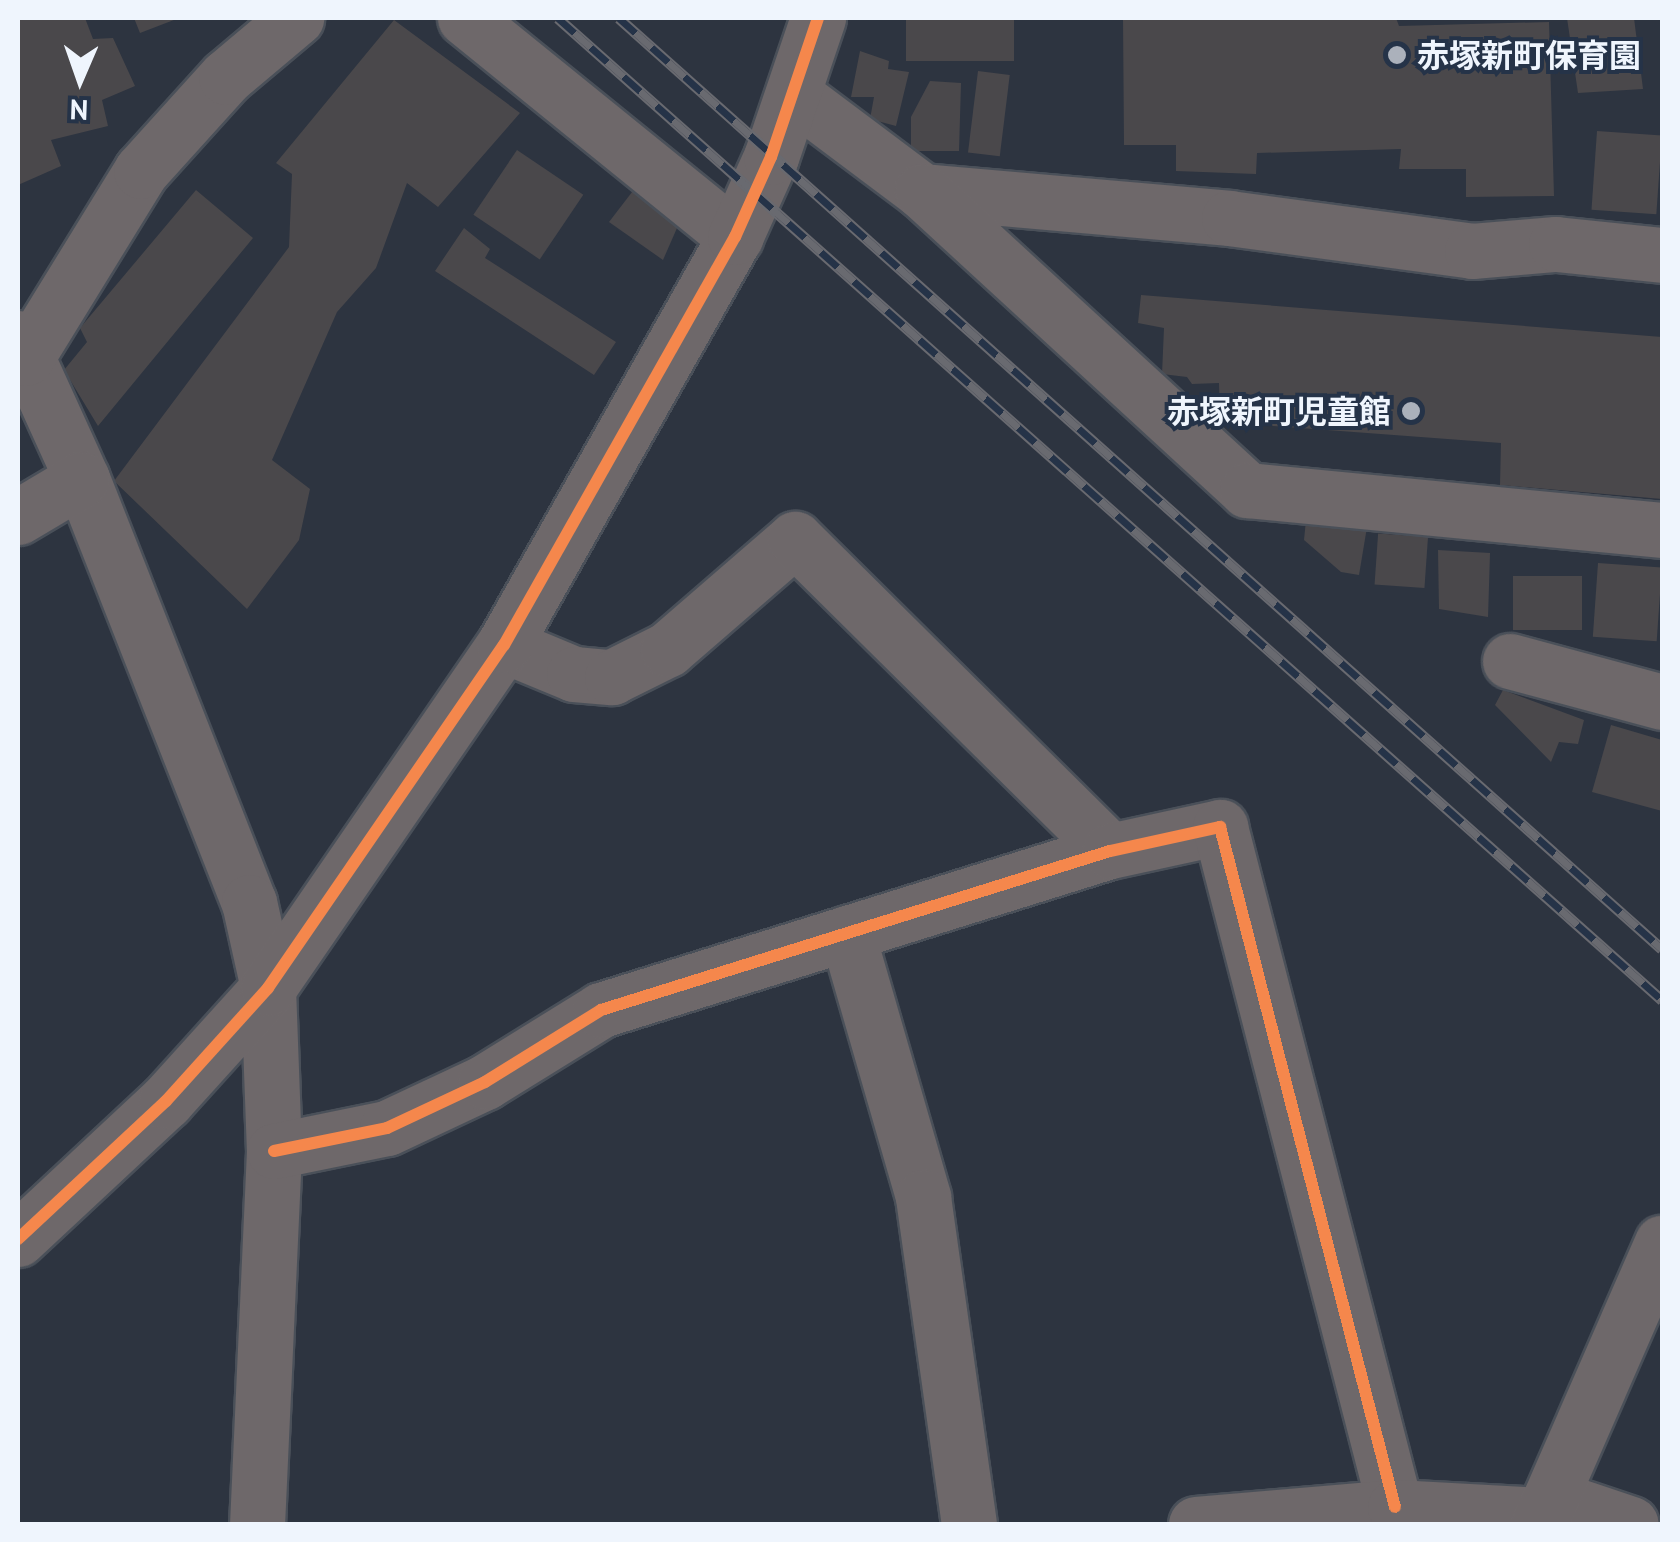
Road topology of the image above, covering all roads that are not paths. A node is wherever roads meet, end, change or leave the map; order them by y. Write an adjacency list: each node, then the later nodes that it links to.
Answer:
1 (296, 18): 8 (street)
2 (465, 18): 6 (street)
3 (817, 18): 4 (street)
4 (794, 95): 5 (street); 6 (street)
5 (922, 191): 7 (street); 11 (street)
6 (735, 237): 12 (street)
7 (1662, 255)
8 (22, 348): 9 (street)
9 (82, 480): 10 (street); 17 (street)
10 (18, 517)
11 (1662, 530)
12 (504, 645): 15 (street); 17 (street)
13 (1510, 661): 14 (street)
14 (1662, 702)
15 (1110, 852): 16 (street); 21 (street)
16 (847, 933): 18 (street); 24 (street)
17 (268, 988): 18 (street); 19 (street)
18 (274, 1151): 23 (street)
19 (18, 1239)
20 (1662, 1243): 22 (street)
21 (1394, 1507): 22 (street); 25 (street)
22 (1544, 1512): 26 (street)
23 (257, 1524)
24 (969, 1524)
25 (1196, 1524)
26 (1631, 1524)

